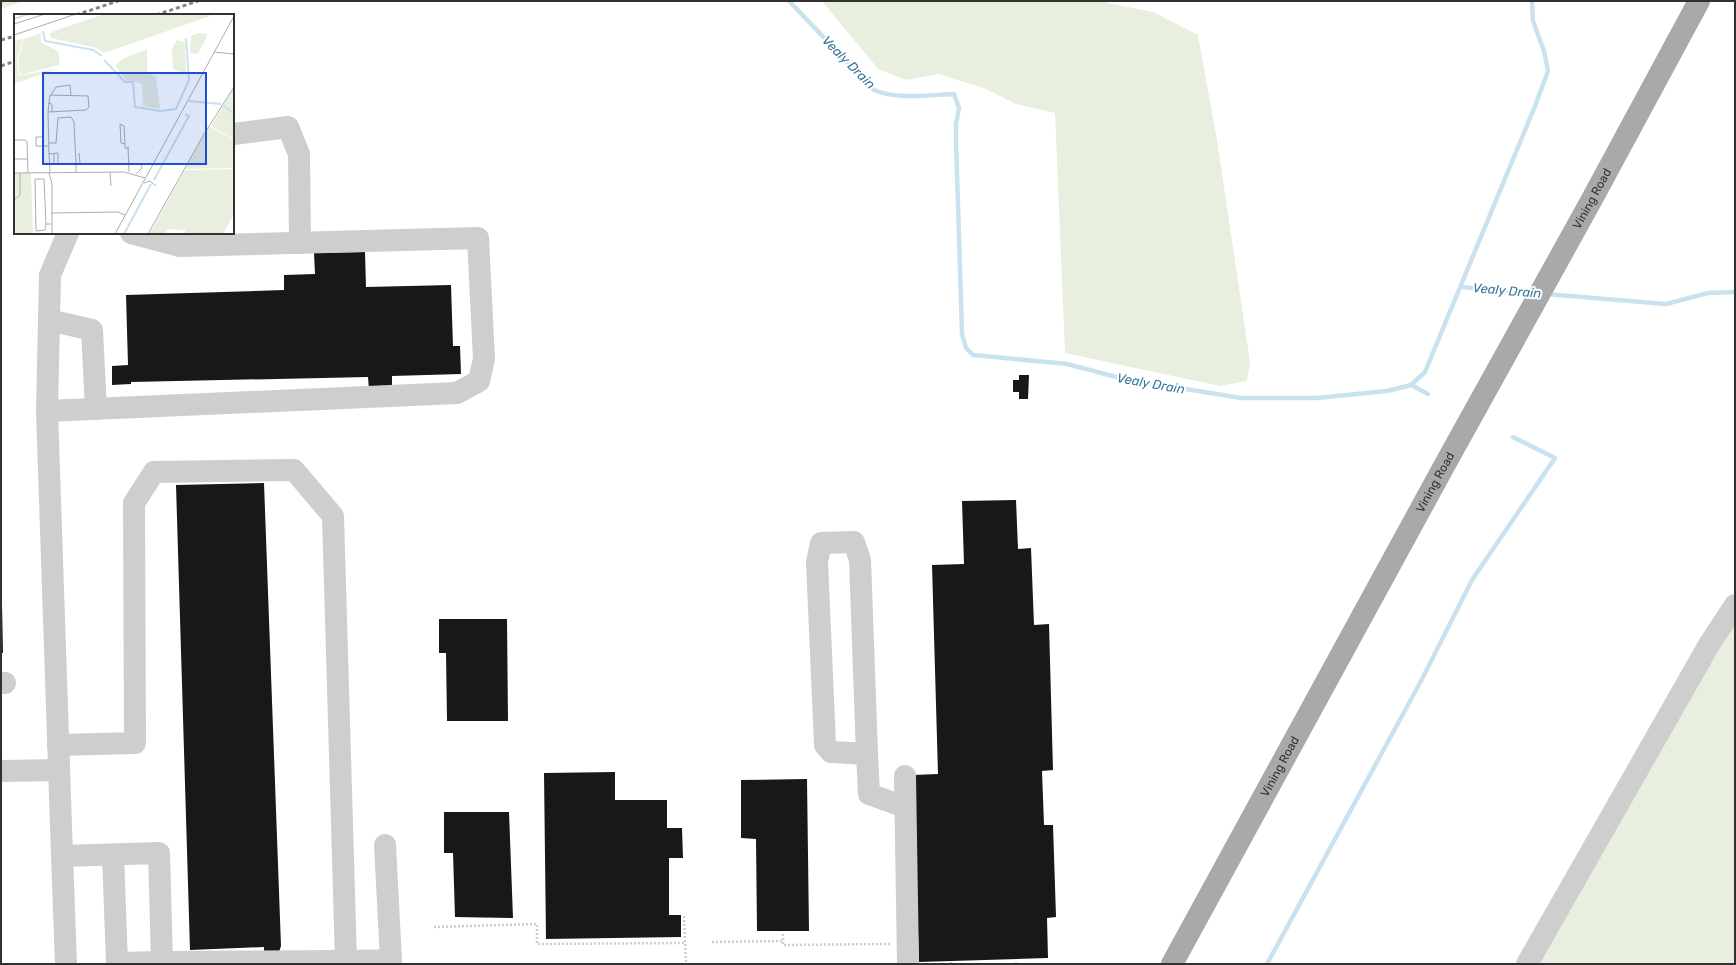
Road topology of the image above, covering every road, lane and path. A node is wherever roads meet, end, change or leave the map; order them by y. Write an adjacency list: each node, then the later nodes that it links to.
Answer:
1 (1699, 1): 30 (main road, Vining Road)
2 (234, 134): 5 (lane)
3 (68, 234): 6 (lane)
4 (135, 234): 5 (lane)
5 (300, 243): 7 (lane)
6 (49, 320): 7 (lane); 8 (lane)
7 (96, 409): 8 (lane)
8 (48, 411): 10 (lane)
9 (1735, 605): 31 (lane)
10 (58, 746): 12 (lane); 27 (lane)
11 (867, 754): 11 (lane); 15 (lane)
12 (59, 770): 13 (lane); 18 (lane)
13 (1, 771)
14 (905, 776): 15 (lane)
15 (905, 807): 25 (lane)
16 (385, 845): 27 (lane)
17 (113, 855): 18 (lane); 26 (lane); 26 (lane)
18 (62, 856): 28 (lane)
19 (684, 916): 24 (path)
20 (434, 927): 24 (path)
21 (783, 934): 22 (path)
22 (783, 941): 23 (path); 25 (path)
23 (712, 942)
24 (685, 943): 29 (path)
25 (908, 954)
26 (162, 962): 27 (lane)
27 (346, 962)
28 (66, 964)
29 (686, 964)
30 (1172, 964)
31 (1527, 964)

